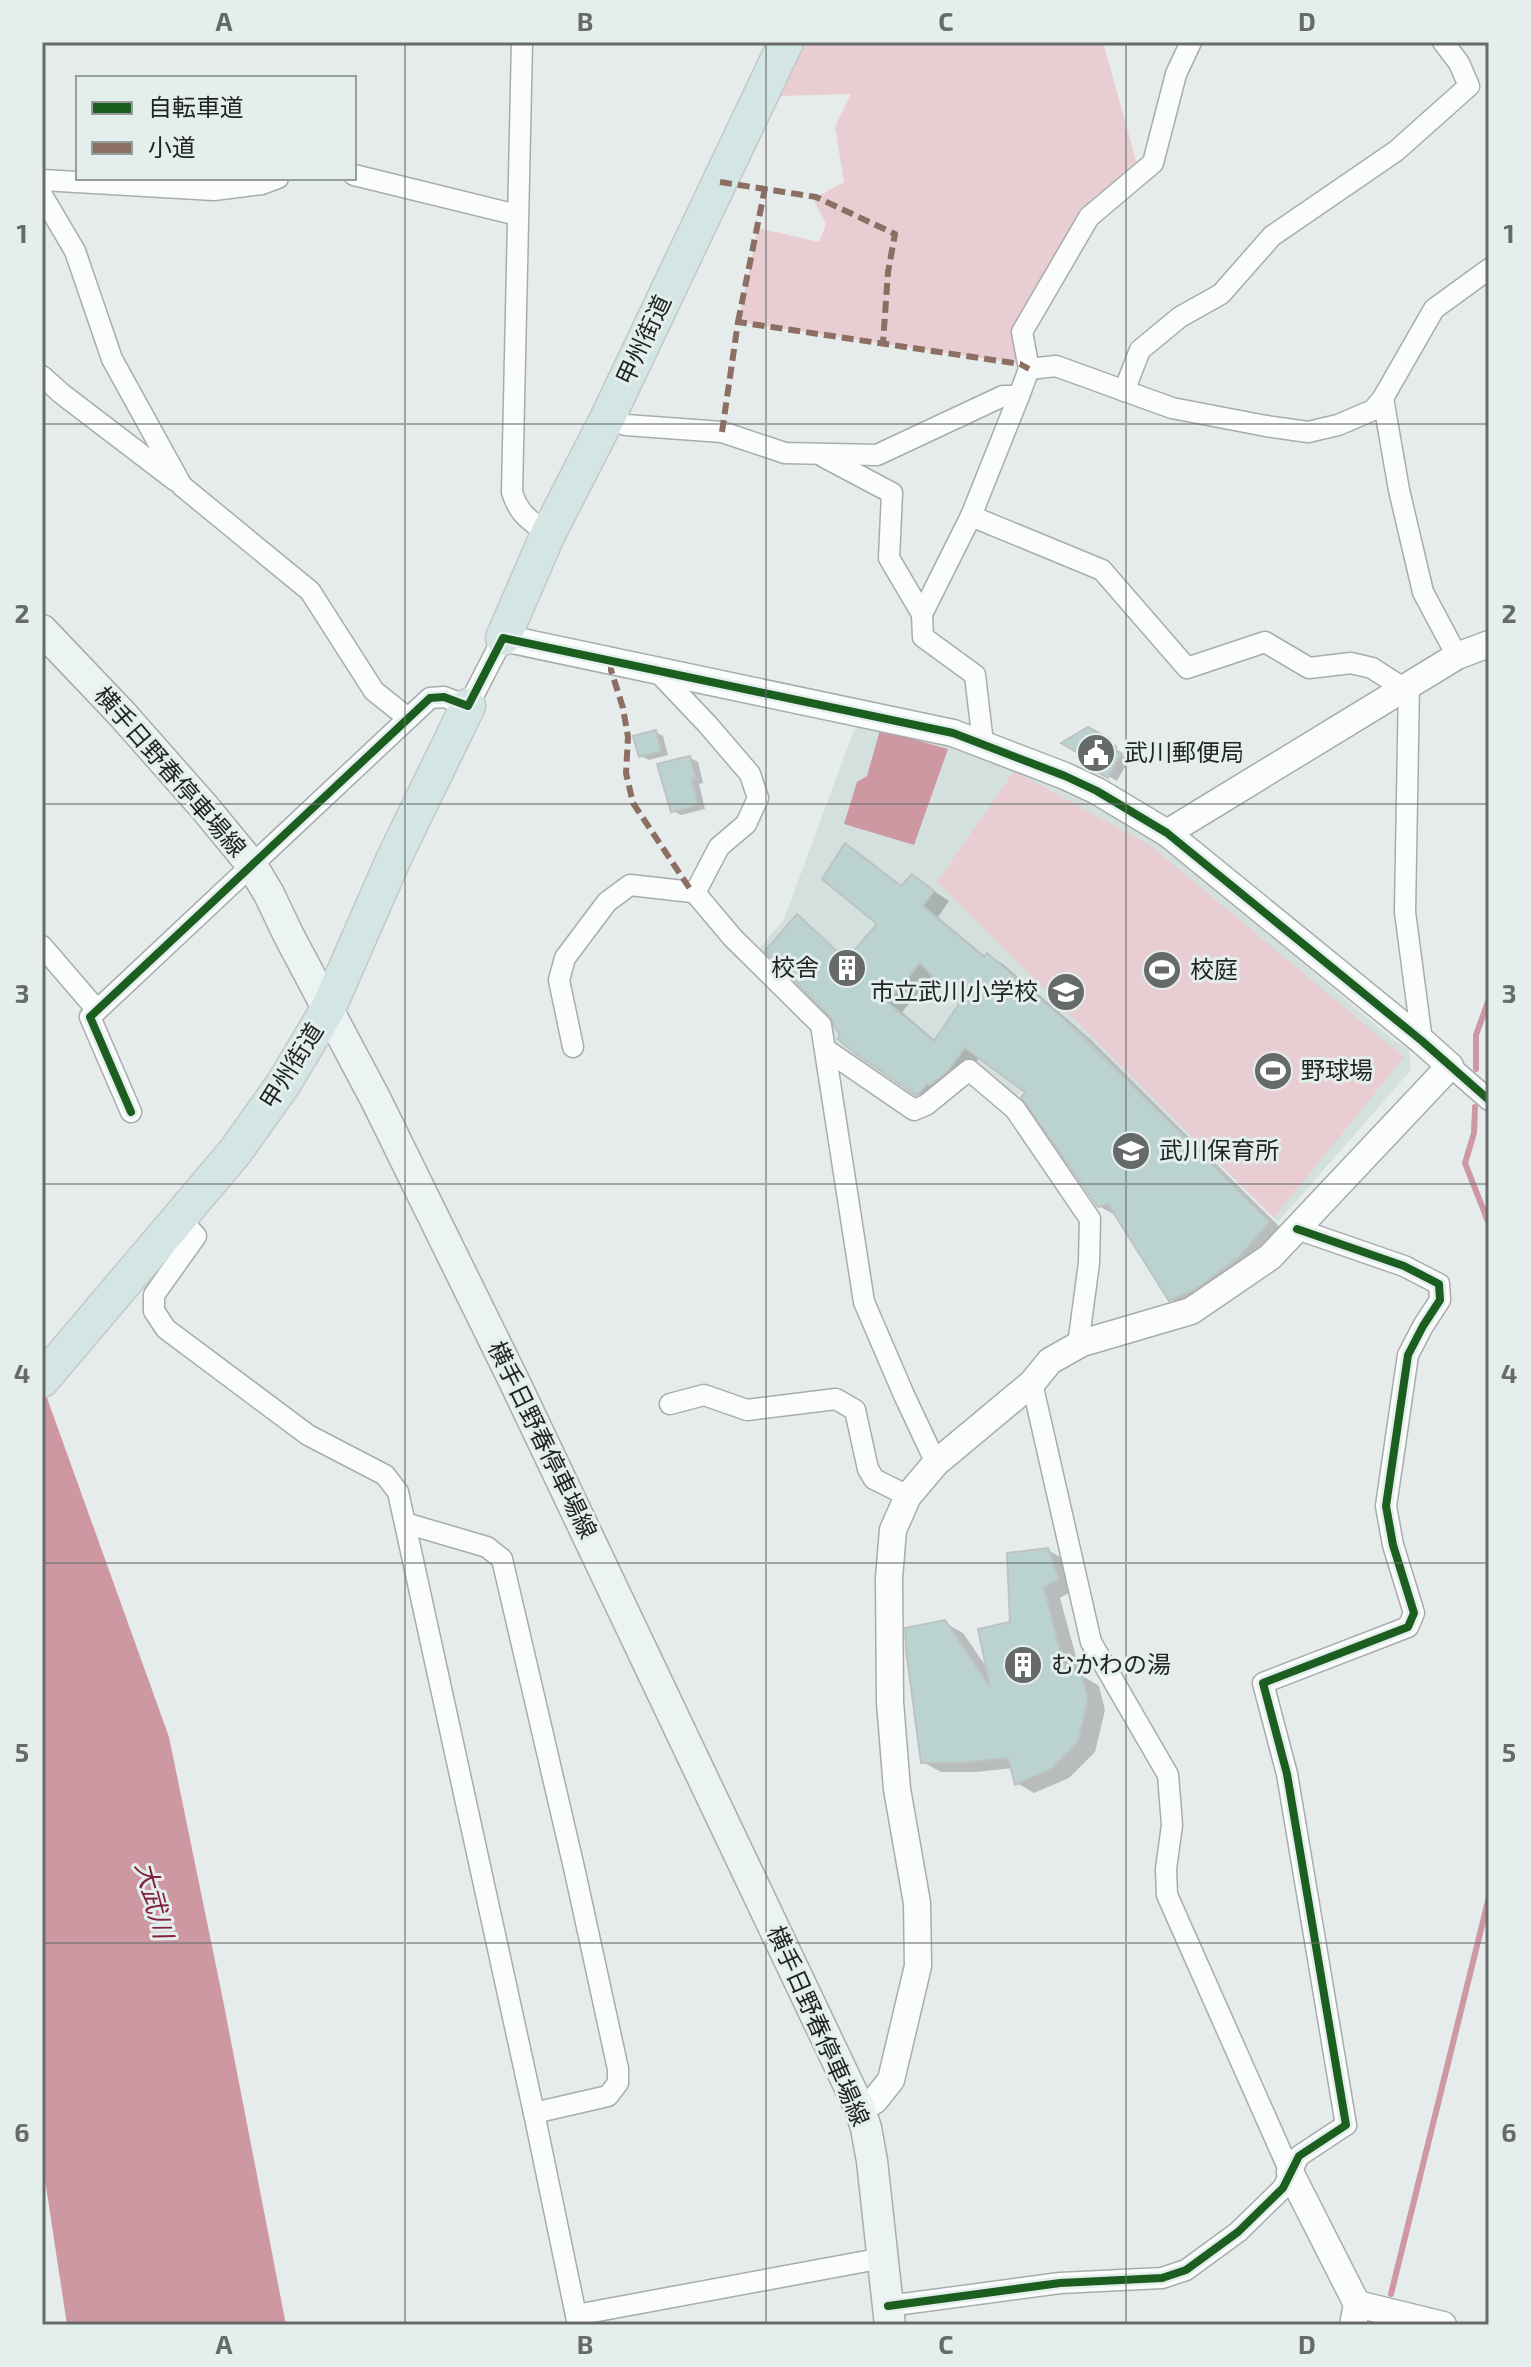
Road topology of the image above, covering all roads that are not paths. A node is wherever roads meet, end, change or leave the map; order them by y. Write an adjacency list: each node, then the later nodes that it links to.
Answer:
1 (522, 42): 9 (street)
2 (786, 42): 16 (highway, 甲州街道)
3 (1191, 42): 11 (street)
4 (1443, 42): 13 (street)
5 (356, 175): 9 (street)
6 (42, 180): 7 (street)
7 (273, 180)
8 (42, 195): 18 (street)
9 (517, 215): 20 (street)
10 (1489, 269): 15 (street)
11 (1029, 369): 13 (street); 14 (street)
12 (42, 376): 18 (street)
13 (1124, 391): 15 (street)
14 (1019, 396): 17 (street); 19 (street)
15 (1383, 398): 25 (street)
16 (607, 419): 17 (street); 20 (highway, 甲州街道)
17 (821, 455): 21 (street)
18 (182, 486): 29 (street)
19 (971, 516): 21 (street); 27 (street)
20 (548, 534): 23 (highway, 甲州街道)
21 (922, 614): 30 (street)
22 (42, 630): 32 (main road, 横手日野春停車場線)
23 (503, 638): 26 (street); 28 (street)
24 (1489, 644): 25 (street)
25 (1457, 656): 27 (street)
26 (655, 669): 30 (street); 39 (street)
27 (1406, 686): 31 (street); 37 (street)
28 (468, 706): 29 (street); 35 (highway, 甲州街道)
29 (408, 718): 32 (street)
30 (983, 743): 31 (street)
31 (1167, 833): 37 (street)
32 (251, 864): 35 (main road, 横手日野春停車場線); 36 (street)
33 (692, 892): 38 (street)
34 (42, 946): 36 (street)
35 (328, 1009): 43 (highway, 甲州街道); 52 (main road, 横手日野春停車場線)
36 (97, 1010): 42 (street)
37 (1422, 1041): 40 (street)
38 (573, 1047)
39 (825, 1049): 45 (street); 49 (street)
40 (1450, 1066): 41 (street); 44 (street)
41 (1489, 1100)
42 (131, 1112)
43 (179, 1218): 46 (highway, 甲州街道); 51 (street)
44 (1297, 1229): 45 (street); 54 (street)
45 (1078, 1345): 47 (street)
46 (42, 1380)
47 (1032, 1383): 49 (street); 54 (street)
48 (670, 1404): 50 (street)
49 (936, 1463): 50 (street)
50 (908, 1496): 52 (street)
51 (405, 1523): 53 (street); 53 (street)
52 (860, 2109): 55 (main road, 横手日野春停車場線)
53 (534, 2113): 58 (street)
54 (1290, 2172): 56 (street); 57 (street)
55 (883, 2258): 56 (main road, 横手日野春停車場線); 58 (street)
56 (889, 2315)
57 (1355, 2315): 59 (street)
58 (577, 2320)
59 (1443, 2325)

